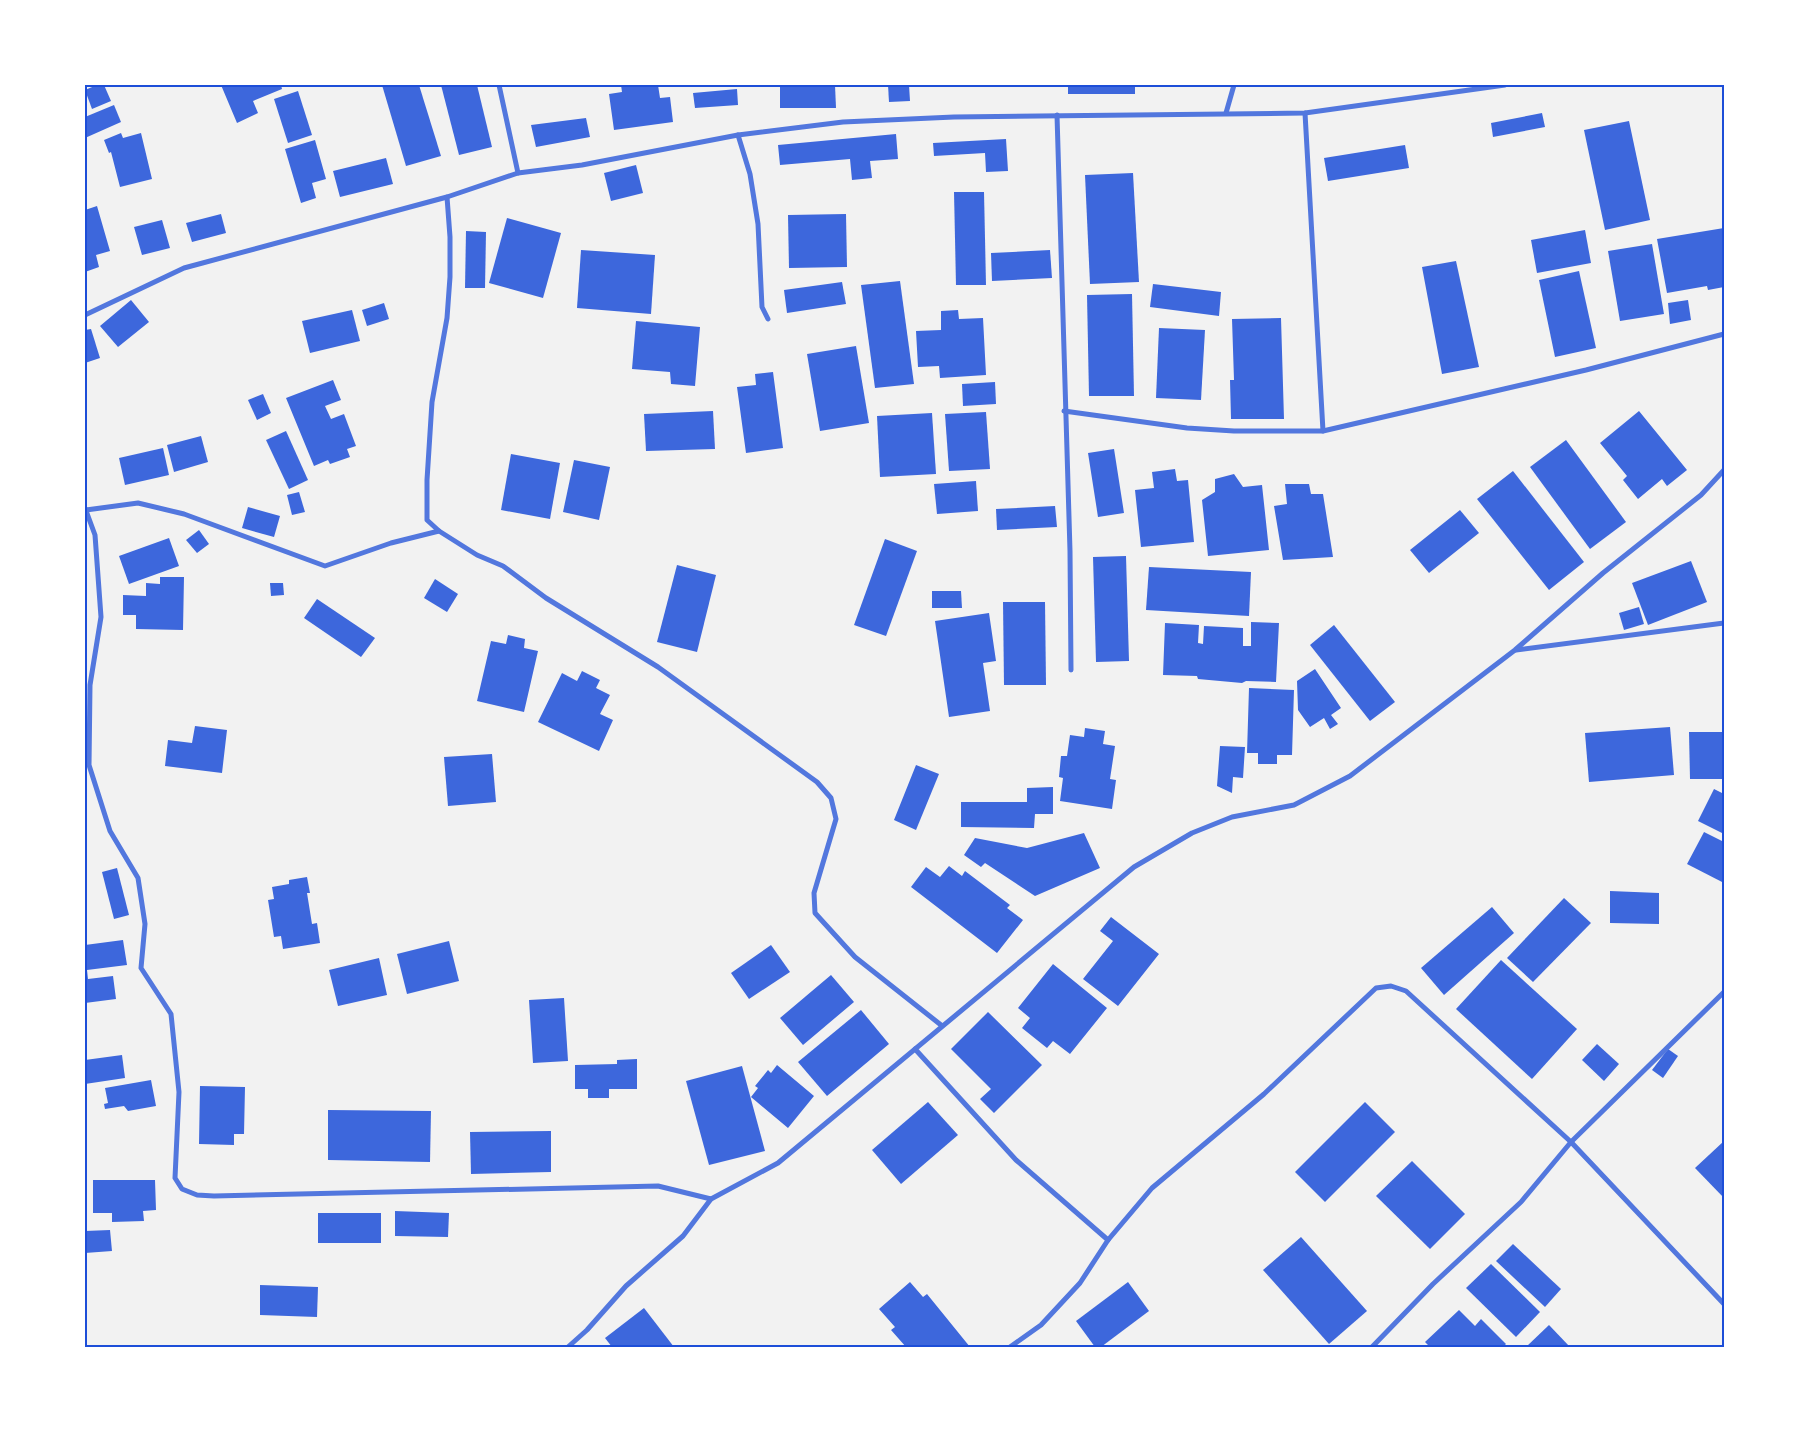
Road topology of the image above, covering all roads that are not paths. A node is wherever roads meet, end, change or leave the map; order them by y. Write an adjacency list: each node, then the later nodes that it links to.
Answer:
1 (499, 85): 8 (street)
2 (1234, 85): 4 (street)
3 (1505, 85): 5 (street)
4 (1226, 113): 5 (street); 6 (street)
5 (1305, 113): 14 (street)
6 (1057, 115): 7 (street); 13 (street)
7 (738, 135): 8 (street); 11 (street)
8 (518, 173): 9 (street)
9 (447, 197): 10 (street); 17 (street)
10 (85, 314)
11 (768, 319)
12 (1724, 334): 14 (street)
13 (1064, 411): 14 (street); 20 (street)
14 (1323, 430)
15 (1724, 470): 19 (street)
16 (85, 509): 17 (street); 25 (street)
17 (439, 532): 22 (street)
18 (1724, 623): 19 (street)
19 (1515, 650): 22 (street)
20 (1070, 670)
21 (1724, 992): 24 (street)
22 (941, 1025): 23 (street)
23 (915, 1049): 25 (street); 26 (street)
24 (1571, 1142): 26 (street); 27 (street); 30 (street)
25 (711, 1199): 28 (street)
26 (1108, 1240): 29 (street)
27 (1724, 1304)
28 (568, 1347)
29 (1010, 1347)
30 (1372, 1347)

